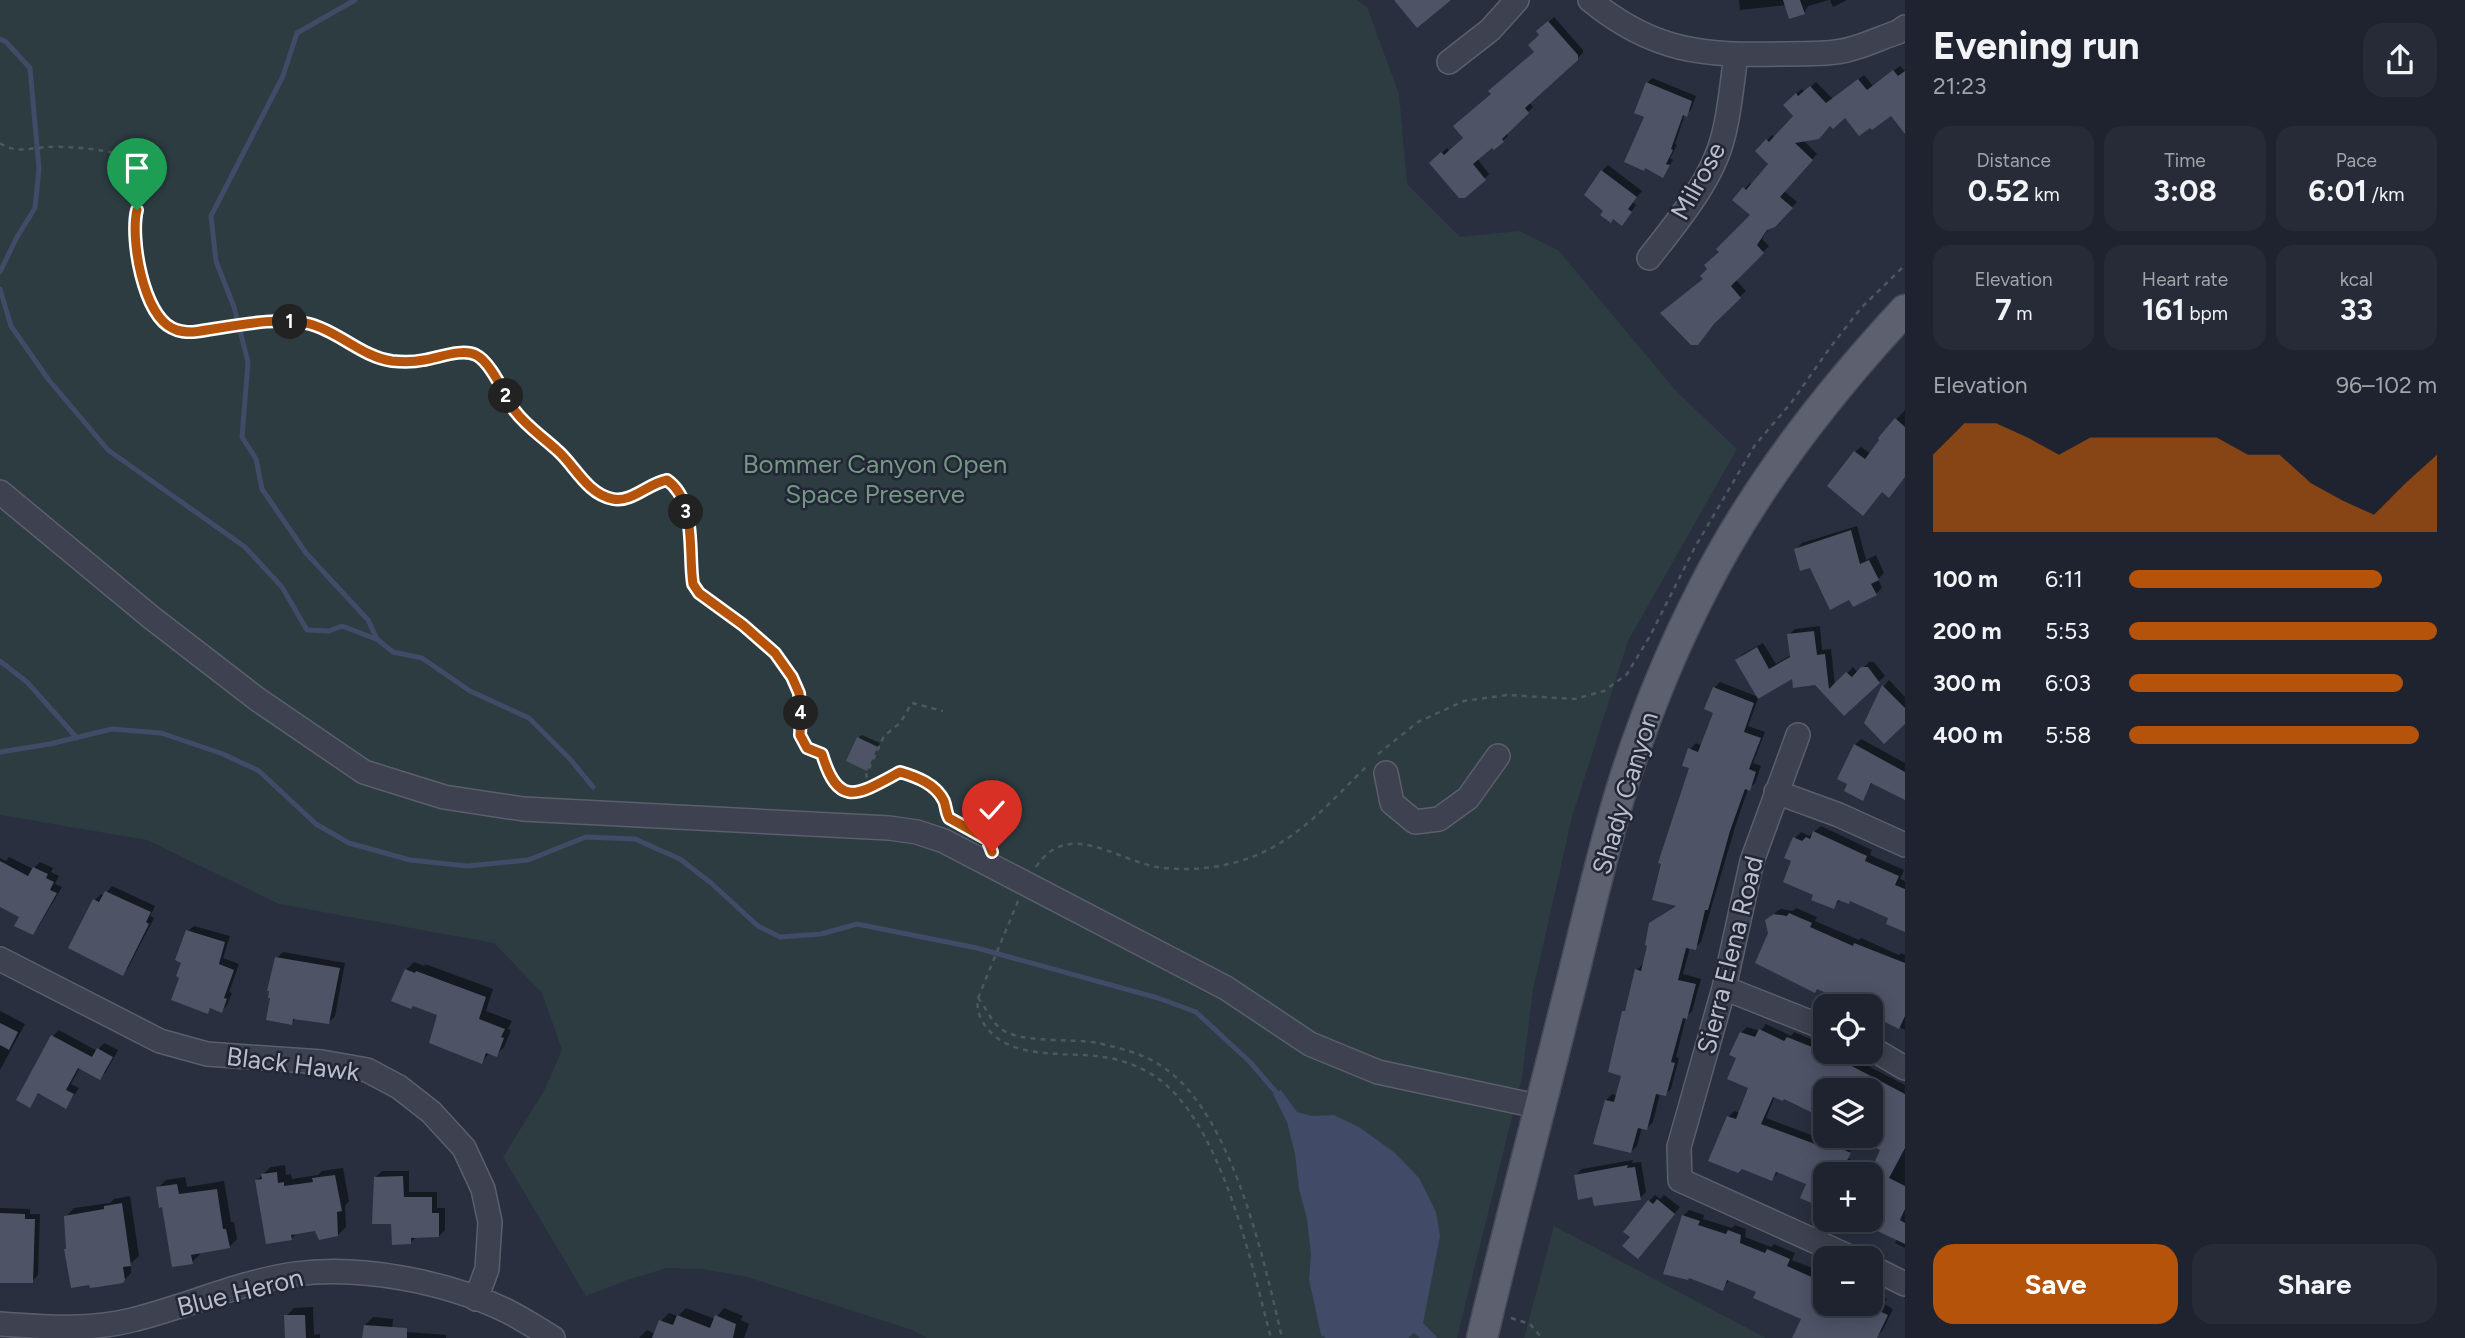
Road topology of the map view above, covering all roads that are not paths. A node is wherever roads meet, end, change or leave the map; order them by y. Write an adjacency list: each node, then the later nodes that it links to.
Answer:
1 (1517, 0): 5 (street)
2 (1590, 0): 4 (street)
3 (1905, 27): 4 (street)
4 (1736, 55): 6 (street, Milrose)
5 (1449, 62)
6 (1649, 258)
7 (1905, 310): 19 (main road, Shady Canyon)
8 (0, 492): 19 (street)
9 (1798, 735): 12 (street, Sierra Elena Road)
10 (1498, 756): 11 (street)
11 (1386, 773)
12 (1776, 792): 13 (street); 15 (street, Sierra Elena Road)
13 (1905, 845)
14 (0, 959): 23 (street, Black Hawk)
15 (1724, 988): 16 (street); 20 (street, Sierra Elena Road)
16 (1813, 1023)
17 (1883, 1055): 18 (street)
18 (1905, 1068)
19 (1541, 1107): 25 (main road, Shady Canyon)
20 (1826, 1246)
21 (1883, 1273): 22 (street)
22 (1905, 1284)
23 (476, 1299): 24 (street, Blue Heron); 26 (street, Blue Heron)
24 (0, 1324)
25 (1484, 1327)
26 (553, 1338)

